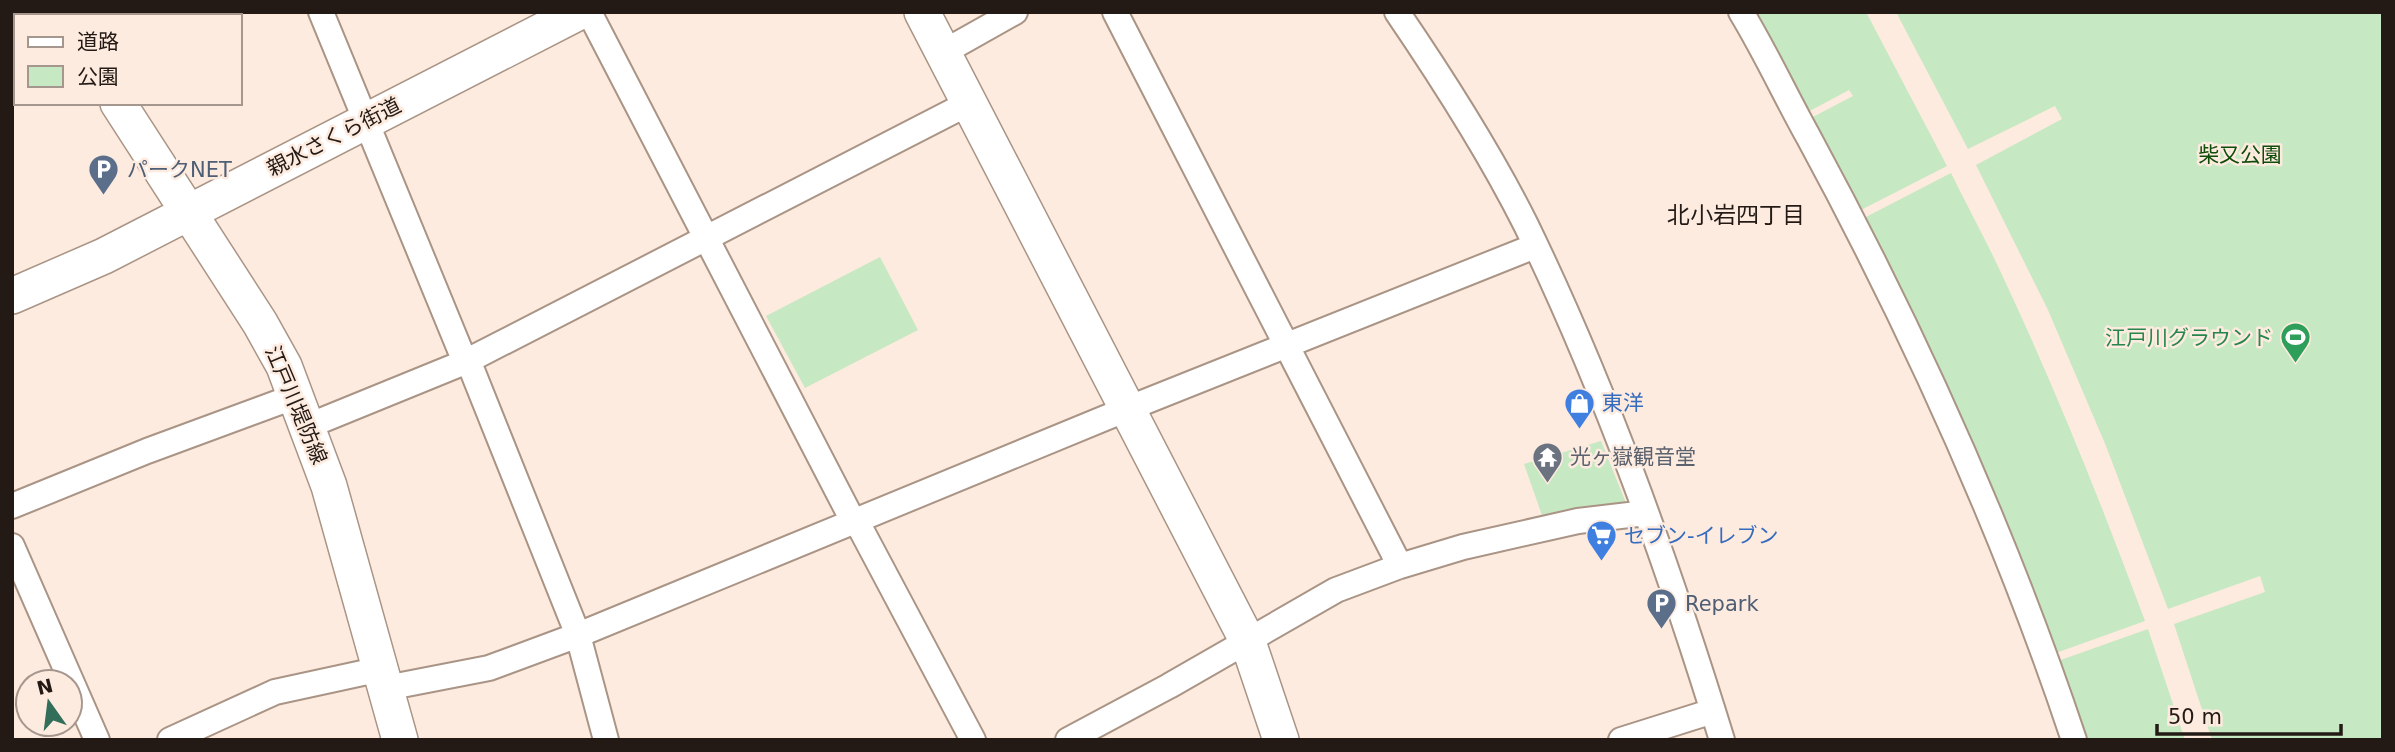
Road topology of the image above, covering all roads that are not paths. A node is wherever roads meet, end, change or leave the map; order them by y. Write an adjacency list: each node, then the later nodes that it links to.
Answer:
1 (321, 12): 12 (street)
2 (579, 12): 12 (street, 親水さくら街道)
3 (589, 12): 14 (street)
4 (922, 12): 9 (street)
5 (1015, 12): 9 (street)
6 (1115, 12): 17 (street)
7 (1397, 12): 15 (street)
8 (1741, 12): 39 (street)
9 (942, 53): 10 (street)
10 (969, 103): 14 (street); 19 (street)
11 (119, 105): 13 (street, 江戸川堤防線)
12 (365, 121): 13 (street, 親水さくら街道); 18 (street)
13 (189, 213): 16 (street, 親水さくら街道); 20 (street, 江戸川堤防線)
14 (708, 237): 18 (street); 23 (street)
15 (1535, 246): 17 (street); 22 (street)
16 (12, 296)
17 (1287, 346): 19 (street); 25 (street)
18 (467, 361): 20 (street); 26 (street)
19 (1127, 409): 23 (street); 27 (street)
20 (302, 411): 21 (street); 28 (street, 江戸川堤防線)
21 (12, 506)
22 (1646, 513): 25 (street); 29 (street)
23 (855, 521): 26 (street); 34 (street)
24 (12, 546): 30 (street)
25 (1400, 566): 27 (street)
26 (579, 635): 28 (street); 33 (street)
27 (1248, 642): 35 (street); 36 (street)
28 (383, 679): 31 (street); 32 (street, 江戸川堤防線)
29 (1713, 711): 37 (street); 38 (street)
30 (97, 740)
31 (170, 740)
32 (400, 740)
33 (606, 740)
34 (973, 740)
35 (1068, 740)
36 (1281, 740)
37 (1621, 740)
38 (1722, 740)
39 (2074, 740)

